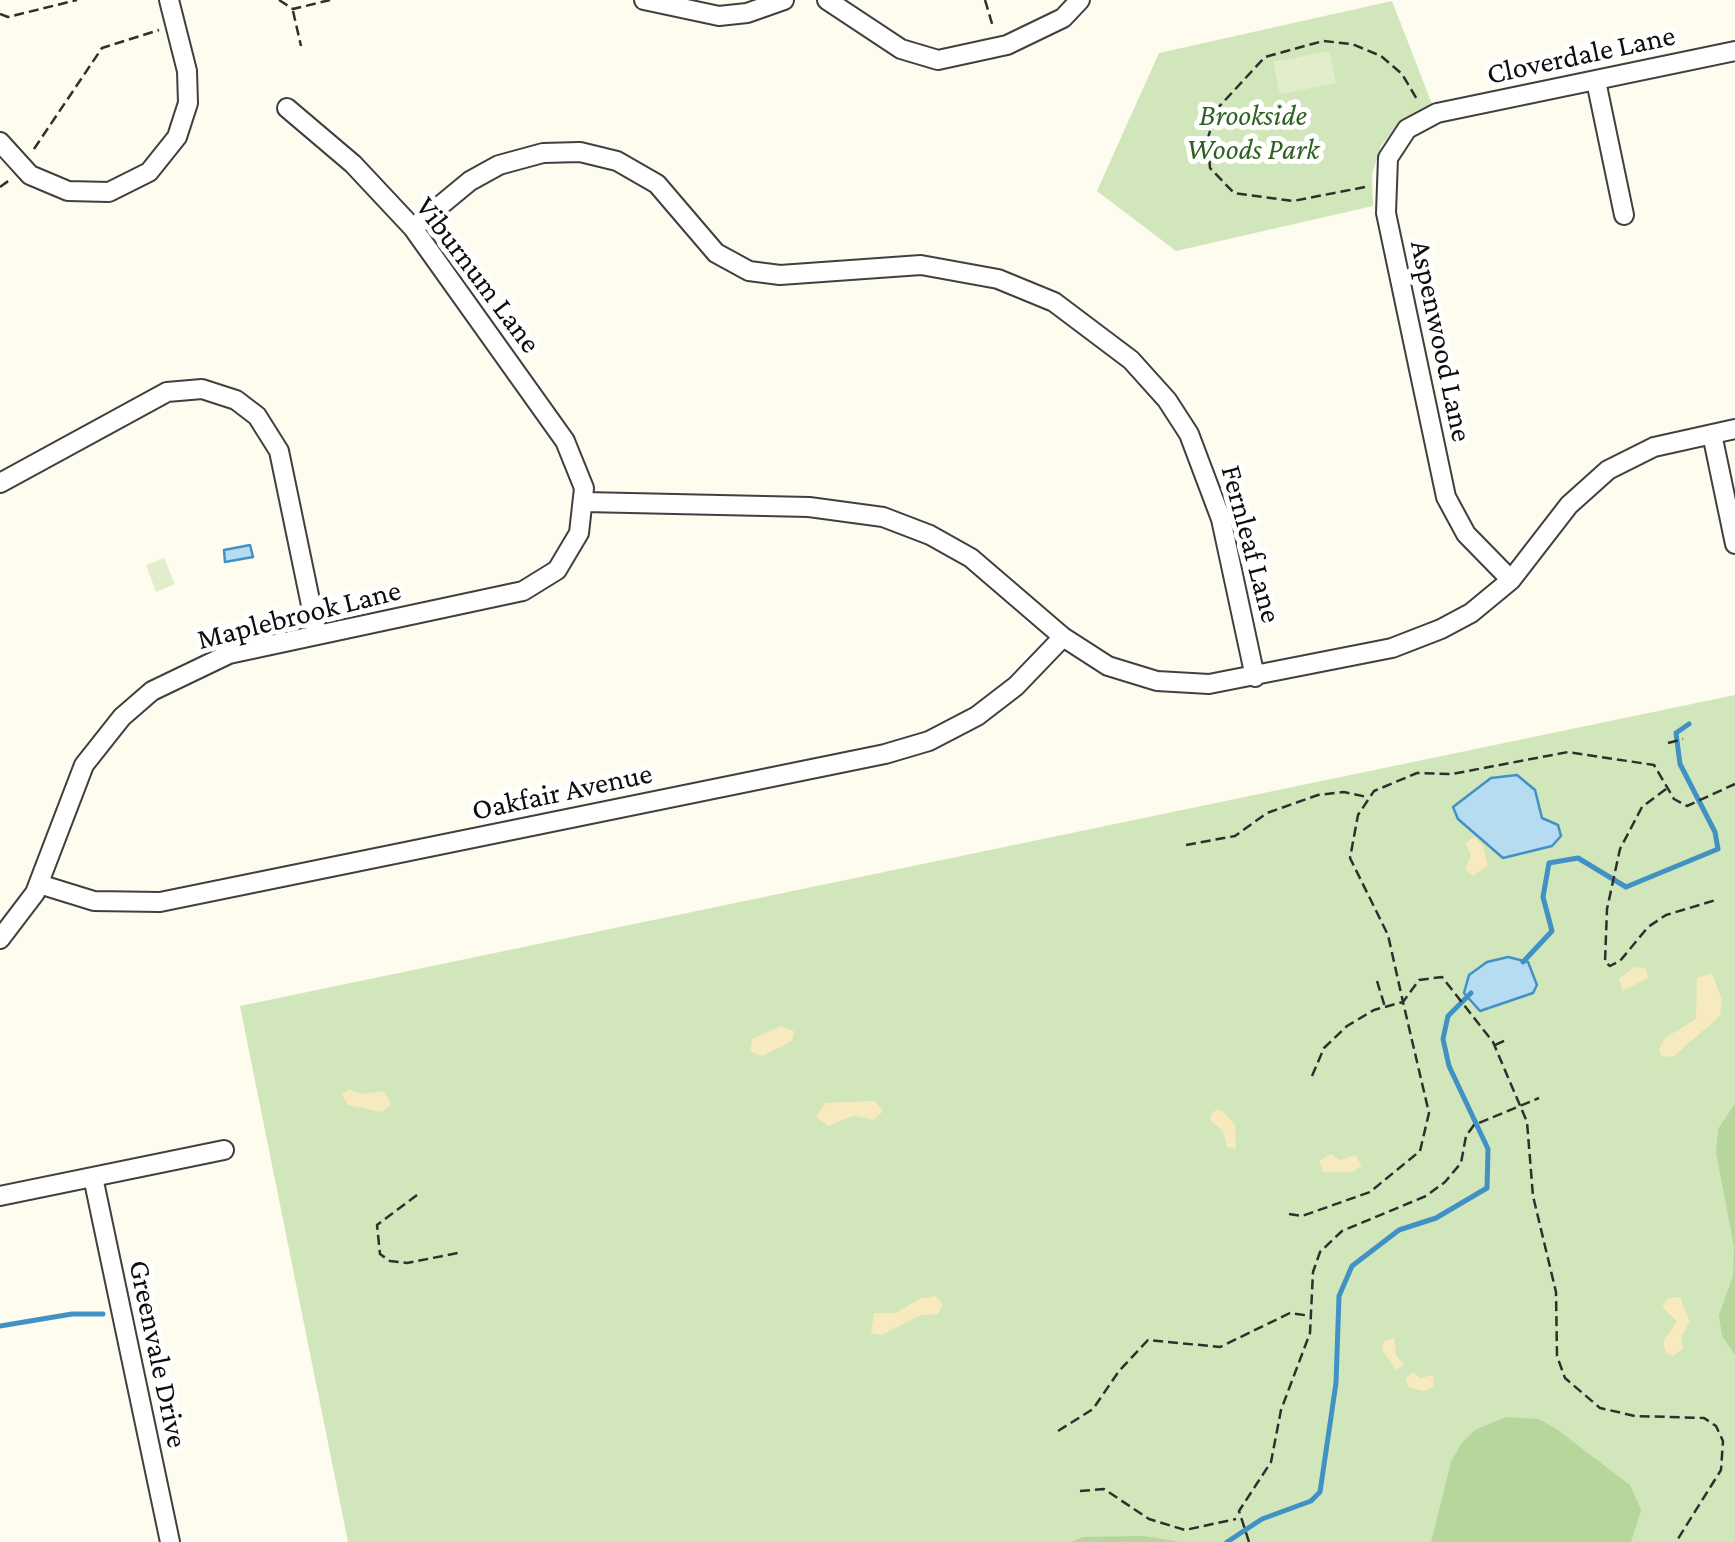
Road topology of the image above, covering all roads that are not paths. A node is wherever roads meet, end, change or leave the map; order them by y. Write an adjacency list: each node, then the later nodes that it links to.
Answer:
1 (169, 0): 10 (street)
2 (644, 0): 3 (street)
3 (784, 0)
4 (826, 0): 5 (street)
5 (1080, 0)
6 (1735, 52): 7 (street, Cloverdale Lane)
7 (1596, 81): 9 (street, Cloverdale Lane); 11 (street)
8 (287, 108): 12 (street, Viburnum Lane)
9 (1437, 113): 18 (street, Aspenwood Lane)
10 (0, 142)
11 (1624, 215)
12 (413, 228): 16 (street, Viburnum Lane); 21 (street, Fernleaf Lane)
13 (1735, 429): 14 (street)
14 (1712, 434): 17 (street); 18 (street)
15 (0, 483): 19 (street)
16 (585, 502): 19 (street, Maplebrook Lane); 20 (street)
17 (1735, 544)
18 (1511, 580): 21 (street)
19 (317, 634): 22 (street, Maplebrook Lane)
20 (1063, 637): 21 (street); 22 (street, Oakfair Avenue)
21 (1255, 676)
22 (39, 884): 23 (street, Maplebrook Lane)
23 (0, 939)
24 (224, 1150): 25 (street)
25 (93, 1178): 26 (street); 27 (street, Greenvale Drive)
26 (0, 1196)
27 (170, 1542)

